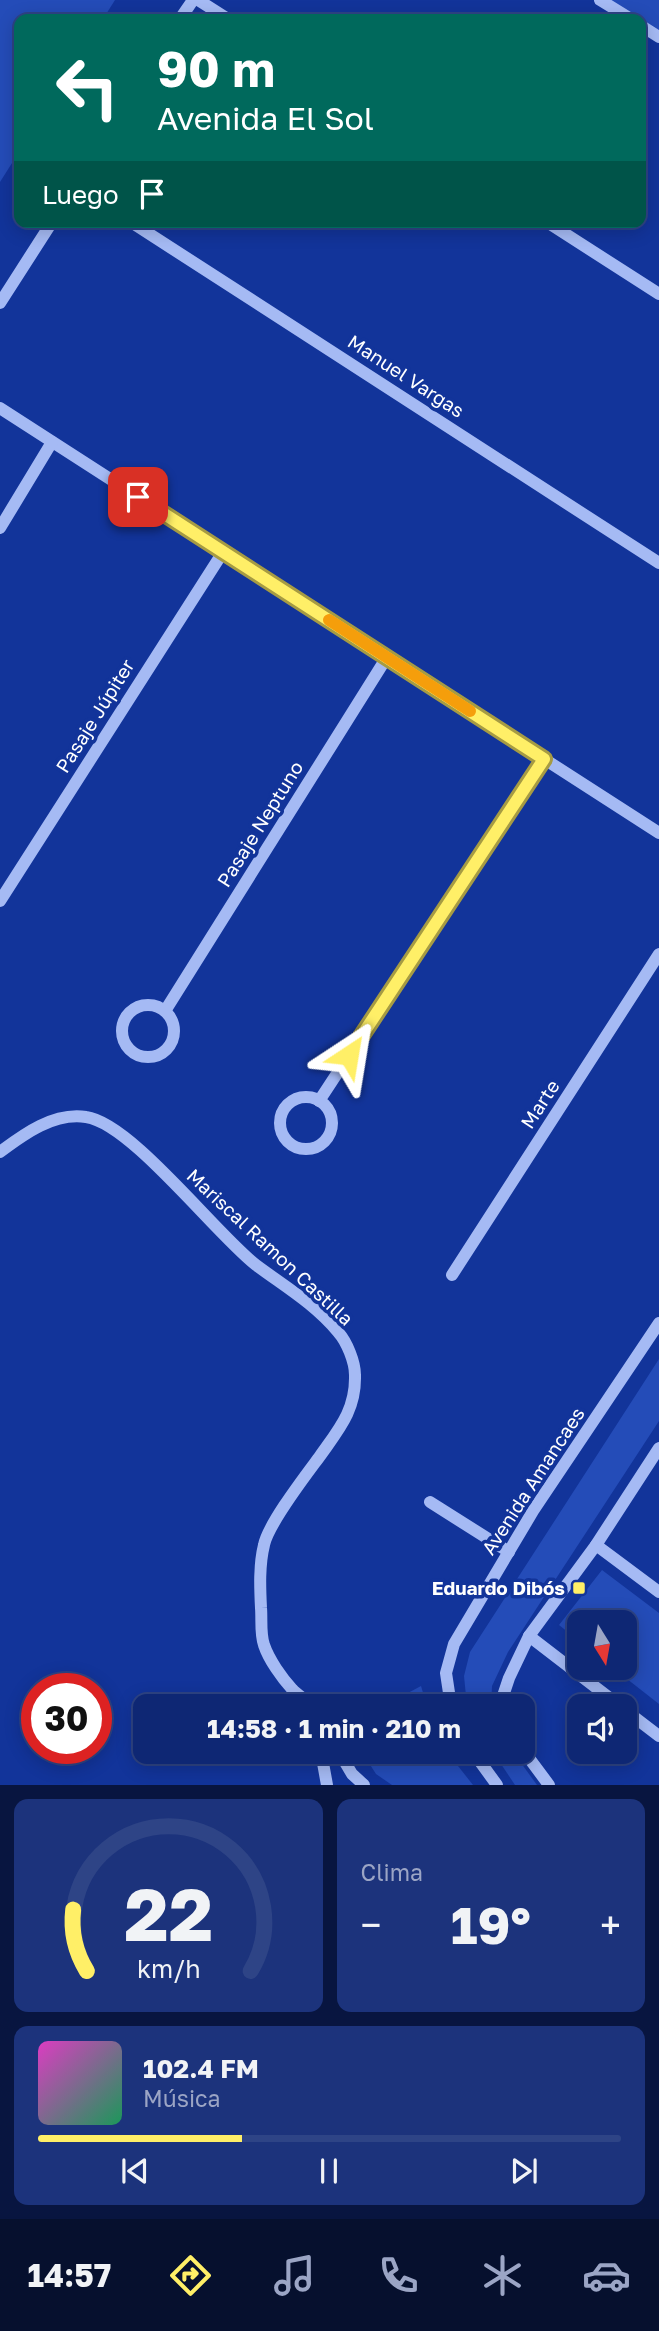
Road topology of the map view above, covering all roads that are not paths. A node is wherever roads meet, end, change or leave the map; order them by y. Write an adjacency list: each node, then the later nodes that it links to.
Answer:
1 (198, 0): 3 (street)
2 (600, 0): 4 (street)
3 (220, 14)
4 (623, 14)
5 (48, 228): 9 (street)
6 (140, 228): 14 (street, Manuel Vargas)
7 (556, 228): 8 (street)
8 (659, 294)
9 (0, 303)
10 (0, 408): 11 (street)
11 (52, 442): 12 (street); 13 (street)
12 (0, 527)
13 (223, 552): 15 (street); 18 (street, Pasaje Júpiter)
14 (659, 563)
15 (387, 657): 16 (street); 20 (street, Pasaje Neptuno)
16 (544, 759): 17 (street); 21 (street)
17 (659, 833)
18 (0, 901)
19 (659, 954): 23 (street, Marte)
20 (164, 1011): 20 (street)
21 (319, 1101): 21 (street)
22 (0, 1152): 31 (street, Mariscal Ramon Castilla)
23 (452, 1275)
24 (659, 1323): 28 (street, Avenida Amancaes)
25 (659, 1448): 27 (street)
26 (430, 1502): 28 (street)
27 (596, 1545): 29 (street); 30 (street)
28 (509, 1552): 32 (street, Avenida Amancaes)
29 (659, 1592)
30 (529, 1636): 33 (street); 34 (street)
31 (298, 1694)
32 (449, 1694)
33 (504, 1694)
34 (604, 1694)
35 (637, 1719): 36 (street)
36 (659, 1736)
37 (323, 1764): 41 (street)
38 (347, 1764): 42 (street)
39 (482, 1764): 43 (street)
40 (533, 1764): 44 (street)
41 (327, 1785)
42 (364, 1785)
43 (497, 1785)
44 (549, 1785)

